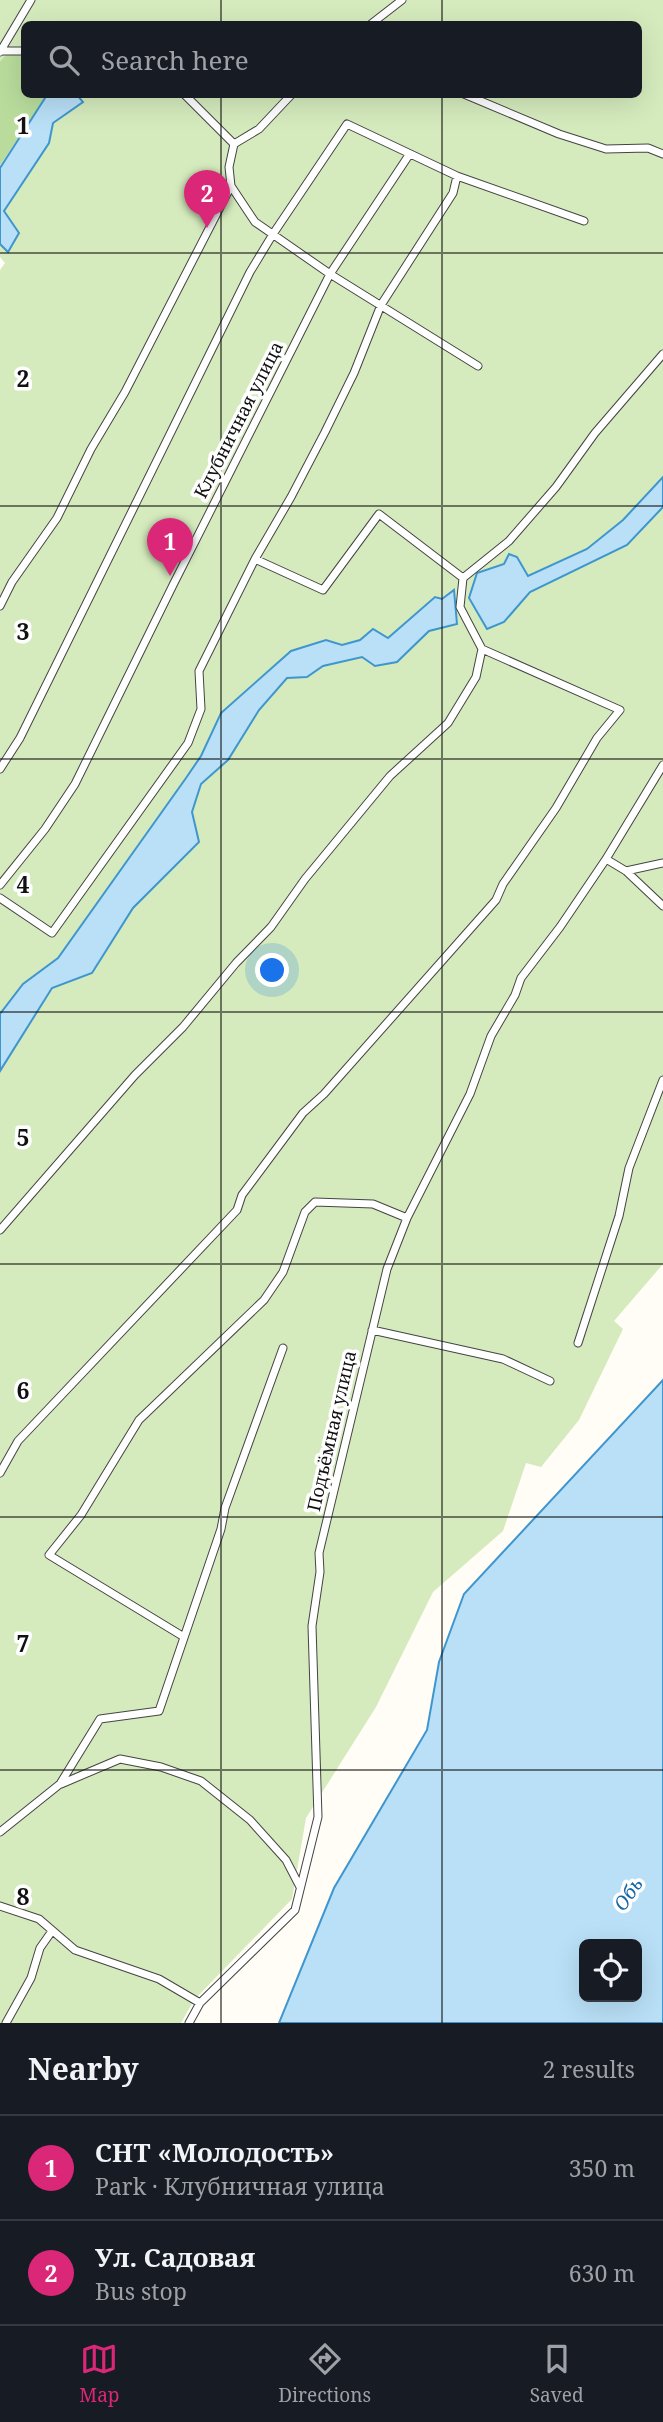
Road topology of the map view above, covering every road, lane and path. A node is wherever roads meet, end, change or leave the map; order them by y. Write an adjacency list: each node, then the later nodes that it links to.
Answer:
1 (31, 0): 5 (street)
2 (402, 0): 3 (street)
3 (375, 21)
4 (21, 51): 5 (street)
5 (1, 52)
6 (188, 98): 9 (street)
7 (288, 98): 9 (street)
8 (474, 98): 10 (street)
9 (234, 144): 13 (street)
10 (663, 154)
11 (409, 155): 12 (street); 15 (street); 16 (street, Клубничная улица)
12 (457, 176): 14 (street); 17 (street)
13 (231, 186): 15 (street); 22 (street)
14 (584, 221)
15 (273, 234): 16 (street); 25 (street)
16 (330, 274): 17 (street); 29 (street, Клубничная улица)
17 (381, 305): 19 (street); 20 (street)
18 (663, 354): 21 (street)
19 (478, 366)
20 (255, 559): 21 (street); 30 (street)
21 (463, 578): 23 (street)
22 (0, 606)
23 (482, 649): 34 (street); 39 (street)
24 (663, 765): 26 (street, Подъёмная улица)
25 (0, 769)
26 (606, 859): 28 (street); 33 (street, Подъёмная улица)
27 (663, 863): 28 (street)
28 (626, 871): 31 (street)
29 (0, 885)
30 (0, 898)
31 (663, 906)
32 (663, 1080): 36 (street)
33 (407, 1218): 35 (street, Подъёмная улица); 40 (street)
34 (0, 1230)
35 (372, 1330): 38 (street); 43 (street, Подъёмная улица)
36 (578, 1343)
37 (283, 1348): 40 (street)
38 (550, 1381)
39 (0, 1473)
40 (184, 1637): 41 (street)
41 (60, 1784): 42 (street); 43 (street)
42 (0, 1832)
43 (300, 1887): 46 (street, Подъёмная улица)
44 (0, 1906): 45 (street)
45 (52, 1931): 46 (street); 47 (street)
46 (200, 2003): 48 (street, Подъёмная улица)
47 (6, 2023)
48 (189, 2023)

